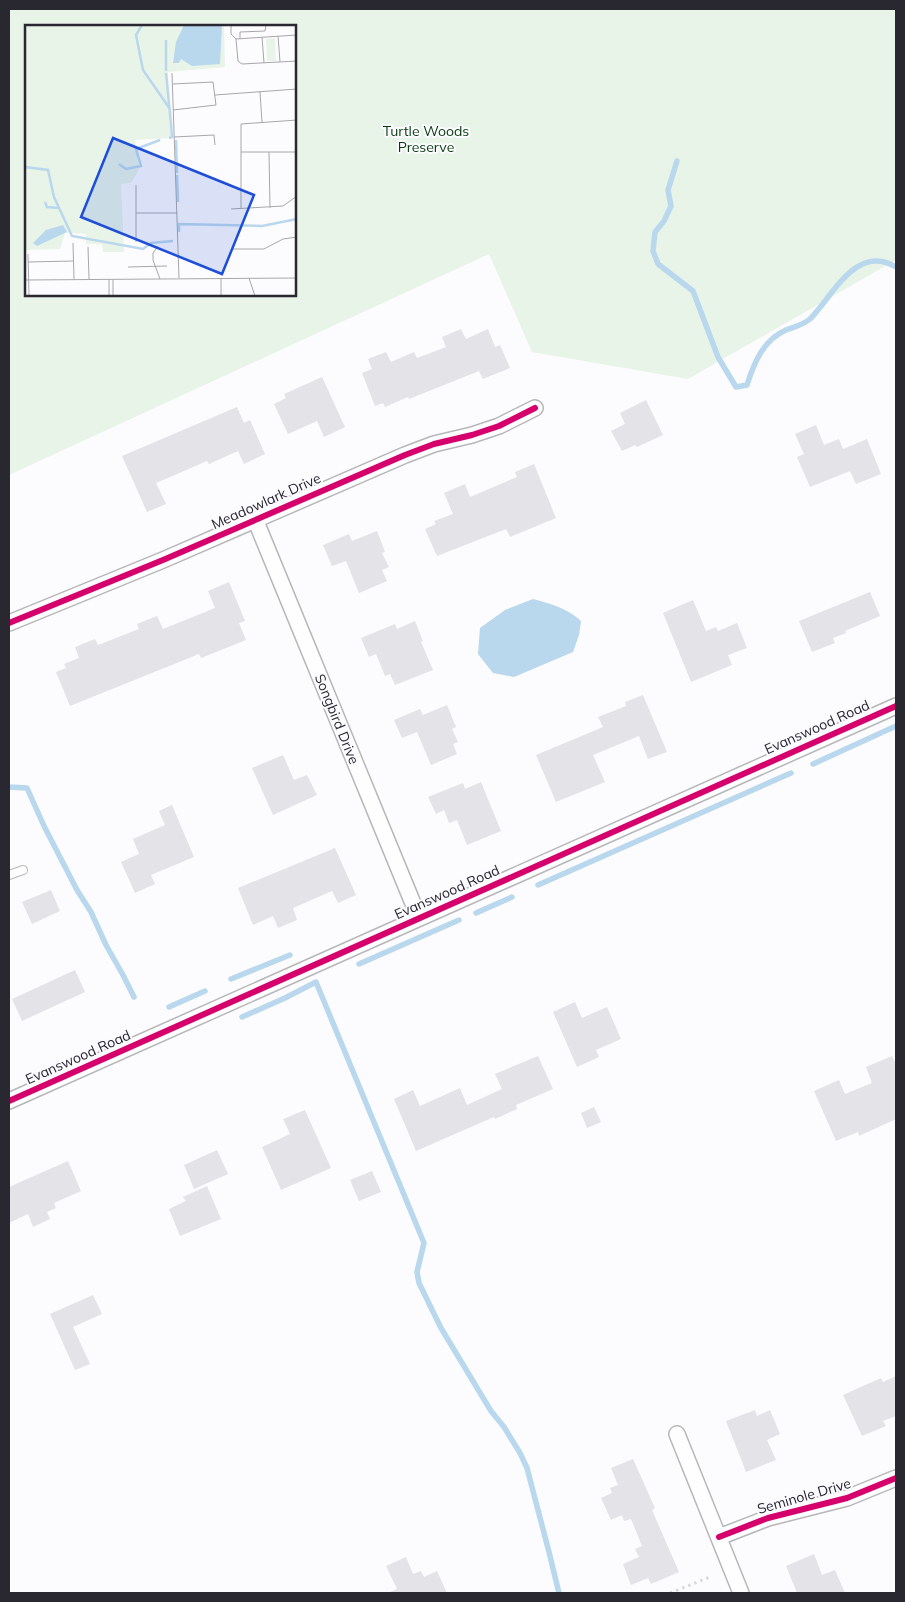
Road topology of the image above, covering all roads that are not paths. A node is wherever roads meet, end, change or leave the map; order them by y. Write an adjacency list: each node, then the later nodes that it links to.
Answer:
1 (535, 408): 2 (street, Meadowlark Drive)
2 (255, 519): 3 (street, Meadowlark Drive); 7 (street, Songbird Drive)
3 (9, 624)
4 (896, 706): 7 (street, Evanswood Road)
5 (23, 870): 6 (lane)
6 (9, 875)
7 (419, 918): 8 (street, Evanswood Road)
8 (9, 1101)
9 (678, 1434): 11 (street)
10 (896, 1478): 11 (street, Seminole Drive)
11 (719, 1536): 12 (street)
12 (742, 1593)

